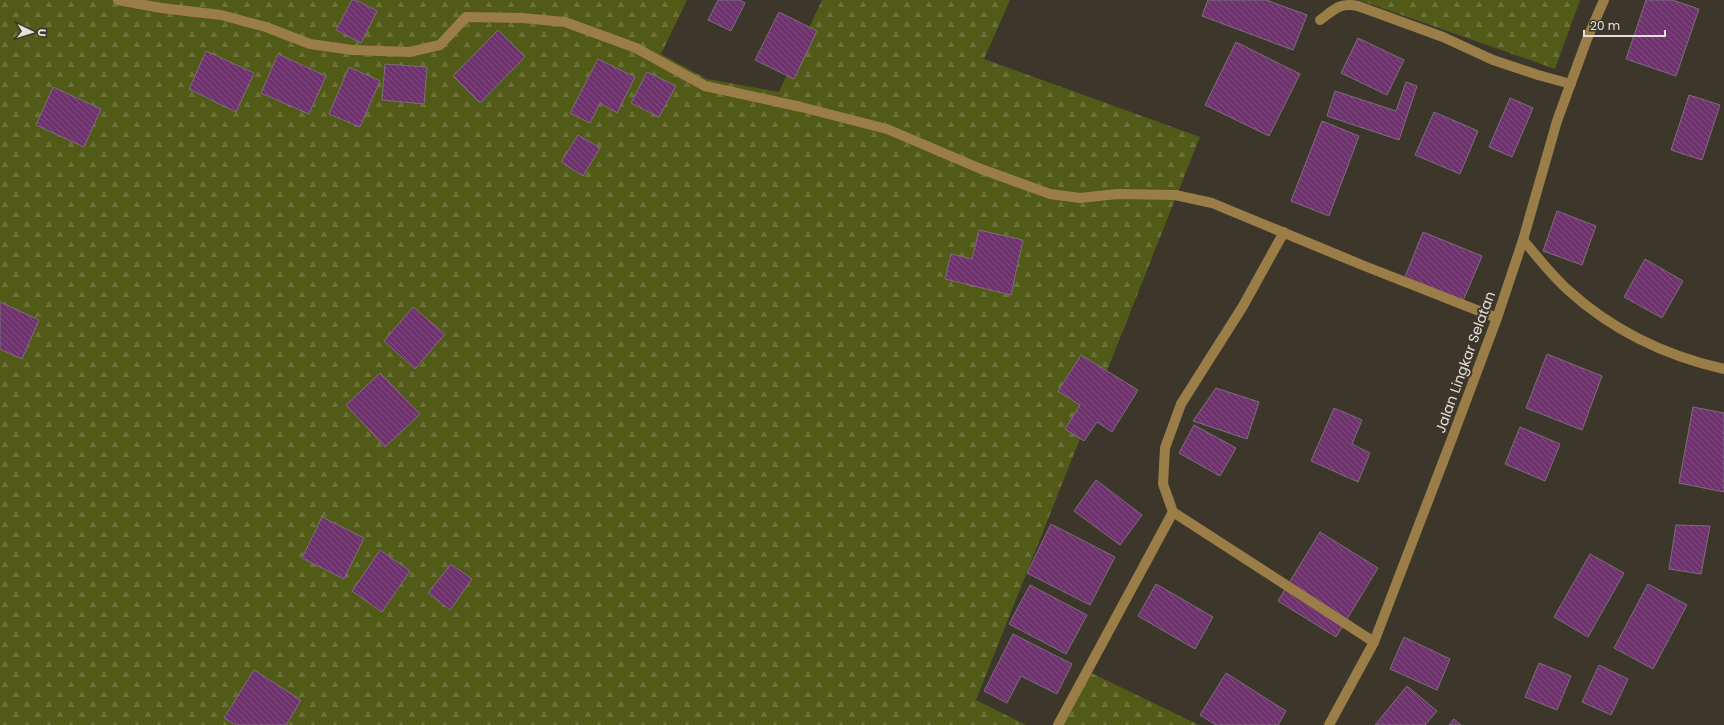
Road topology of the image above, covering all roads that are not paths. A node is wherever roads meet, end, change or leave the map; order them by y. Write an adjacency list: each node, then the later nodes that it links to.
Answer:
1 (118, 0): 5 (street)
2 (1604, 0): 4 (street, Jalan Lingkar Selatan)
3 (1320, 20): 4 (street)
4 (1571, 84): 6 (street, Jalan Lingkar Selatan)
5 (1284, 232): 7 (street); 9 (street)
6 (1522, 240): 7 (street, Jalan Lingkar Selatan); 8 (street)
7 (1497, 318): 10 (street, Jalan Lingkar Selatan)
8 (1724, 369)
9 (1173, 512): 10 (street); 11 (street)
10 (1374, 642): 12 (street, Jalan Lingkar Selatan)
11 (1058, 725)
12 (1329, 725)

